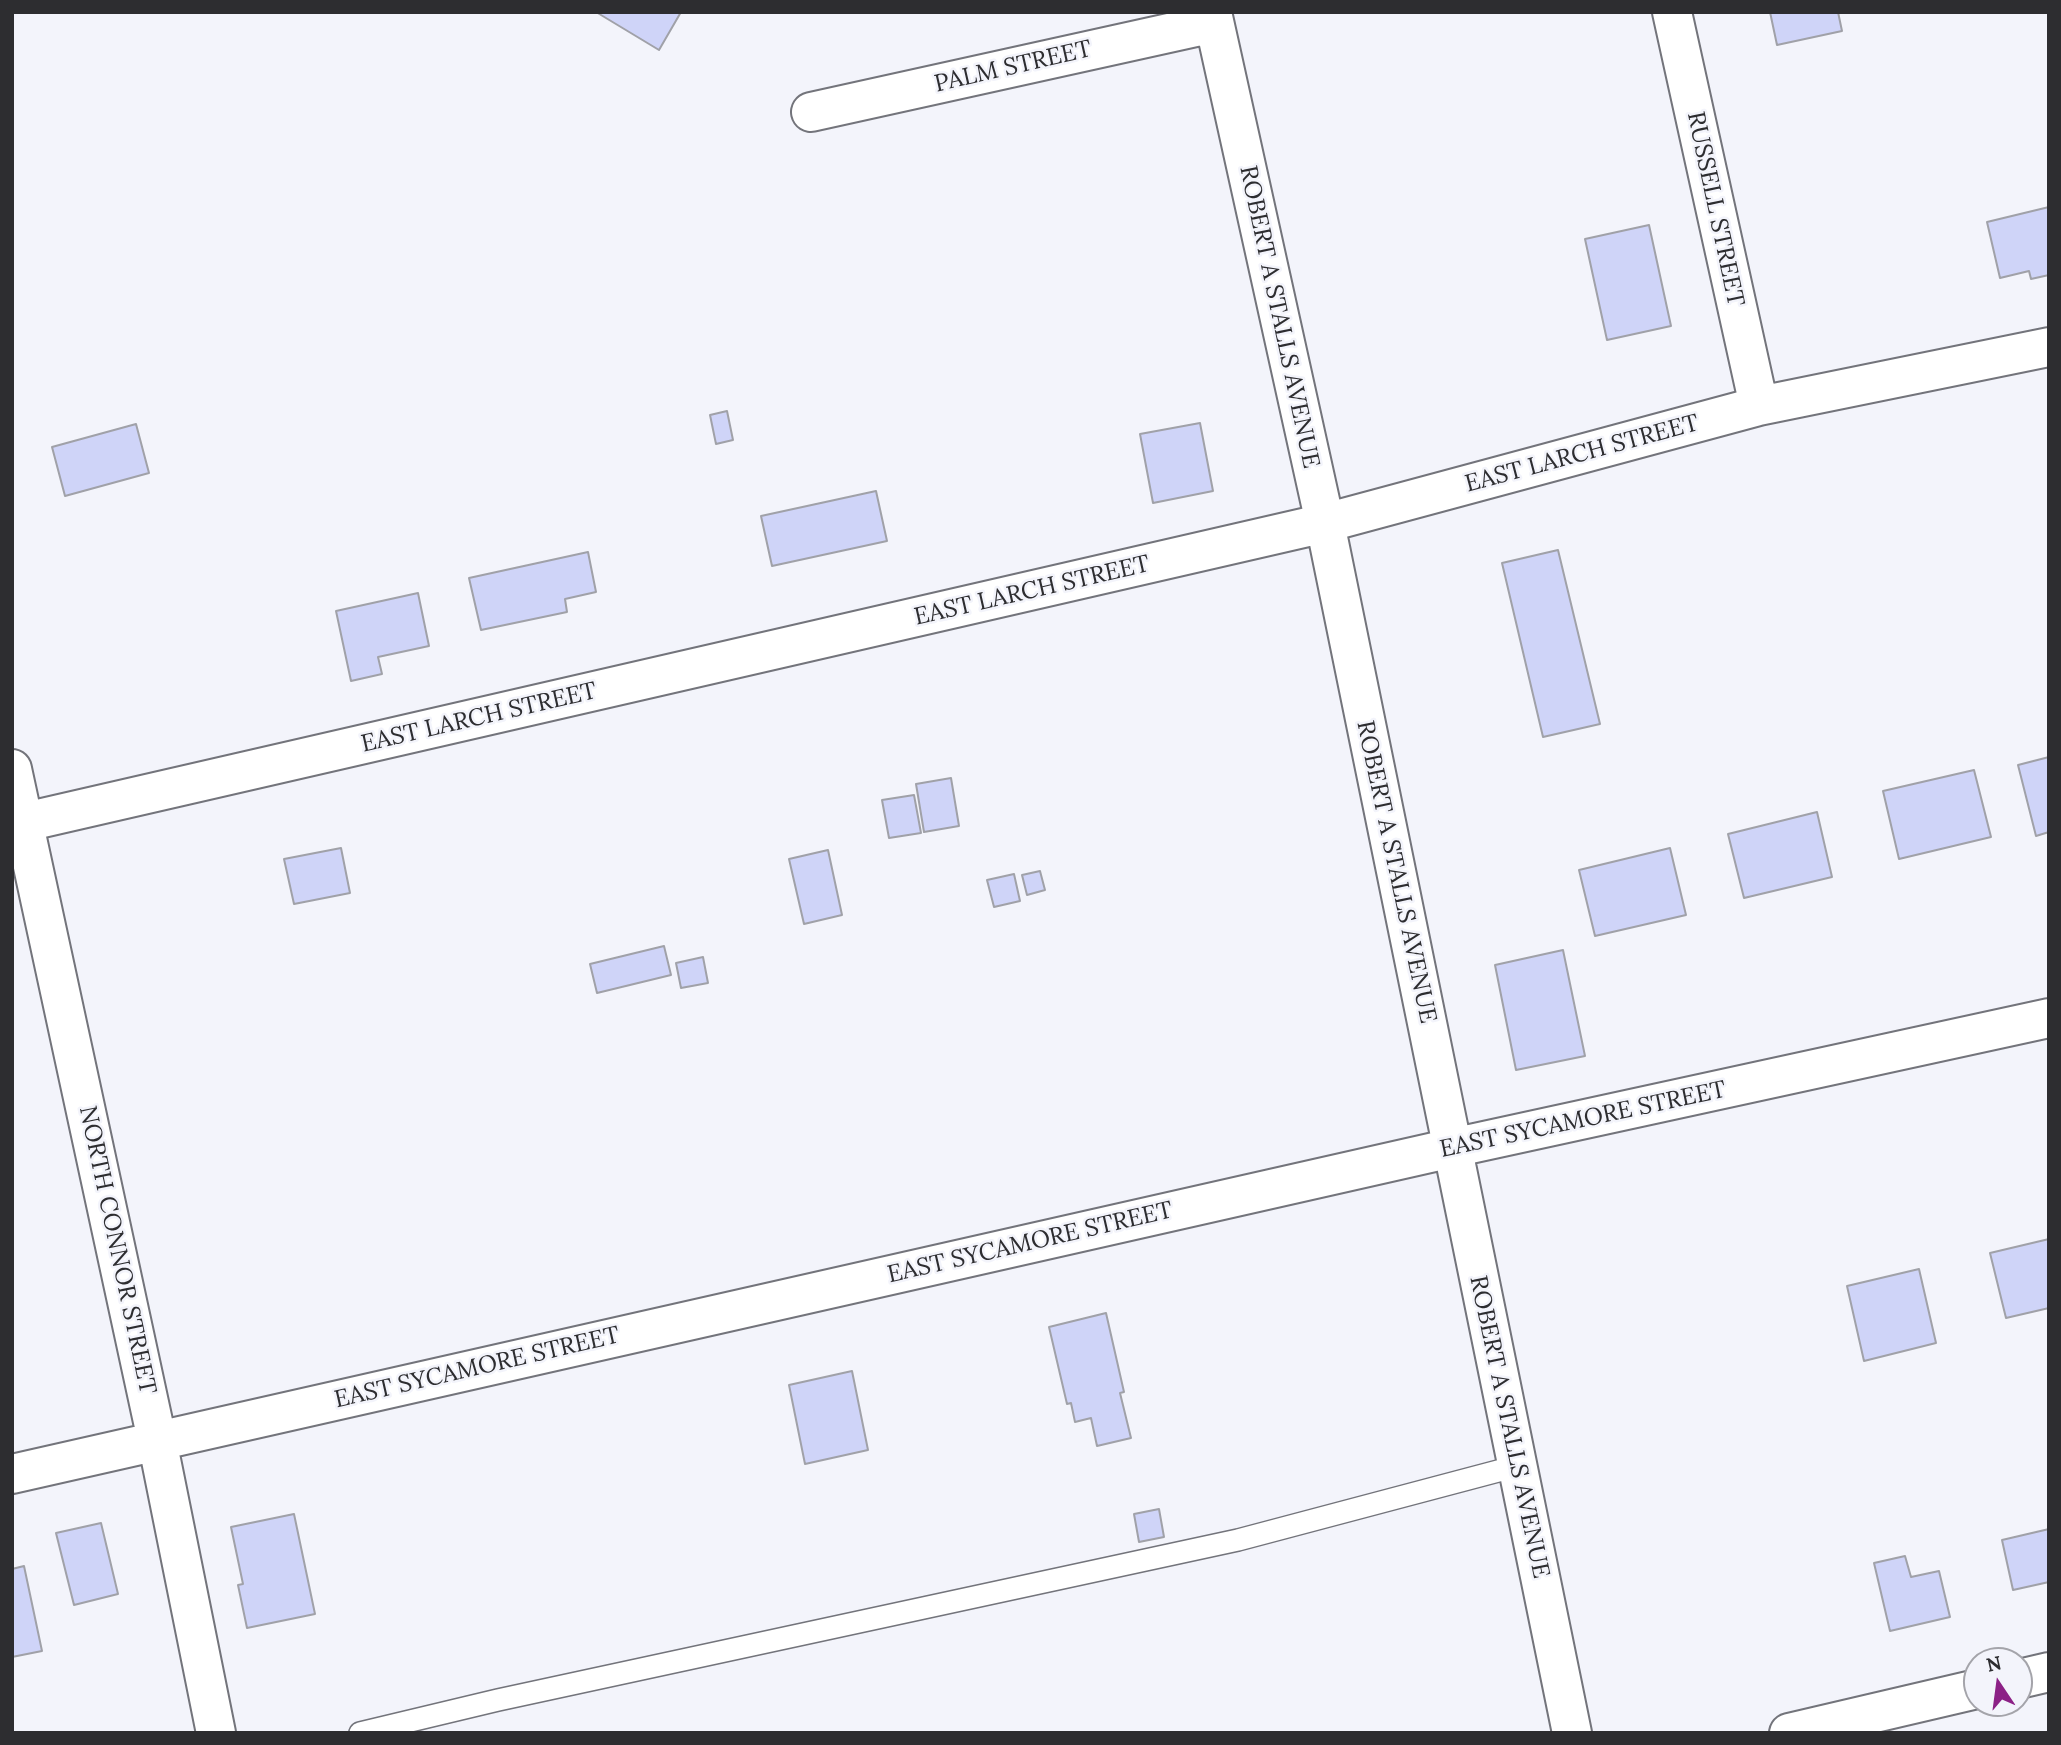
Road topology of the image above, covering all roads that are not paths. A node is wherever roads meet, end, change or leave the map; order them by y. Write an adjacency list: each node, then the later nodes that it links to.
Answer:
1 (1672, 12): 5 (street, RUSSELL STREET)
2 (1213, 17): 3 (street, PALM STREET); 6 (street, ROBERT A STALLS AVENUE)
3 (811, 112)
4 (2049, 347): 5 (street, EAST LARCH STREET)
5 (1759, 406): 6 (street, EAST LARCH STREET)
6 (1325, 523): 8 (street, EAST LARCH STREET); 10 (street, ROBERT A STALLS AVENUE)
7 (12, 769): 8 (street, NORTH CONNOR STREET)
8 (18, 824): 11 (street, NORTH CONNOR STREET)
9 (2049, 1018): 10 (street, EAST SYCAMORE STREET)
10 (1452, 1148): 11 (street, EAST SYCAMORE STREET); 12 (street, ROBERT A STALLS AVENUE)
11 (157, 1440): 13 (street, EAST SYCAMORE STREET); 15 (street, NORTH CONNOR STREET)
12 (1517, 1466): 16 (lane); 17 (street, ROBERT A STALLS AVENUE)
13 (12, 1474)
14 (1963, 1692): 18 (street)
15 (216, 1733)
16 (360, 1733)
17 (1572, 1733)
18 (1789, 1733)

